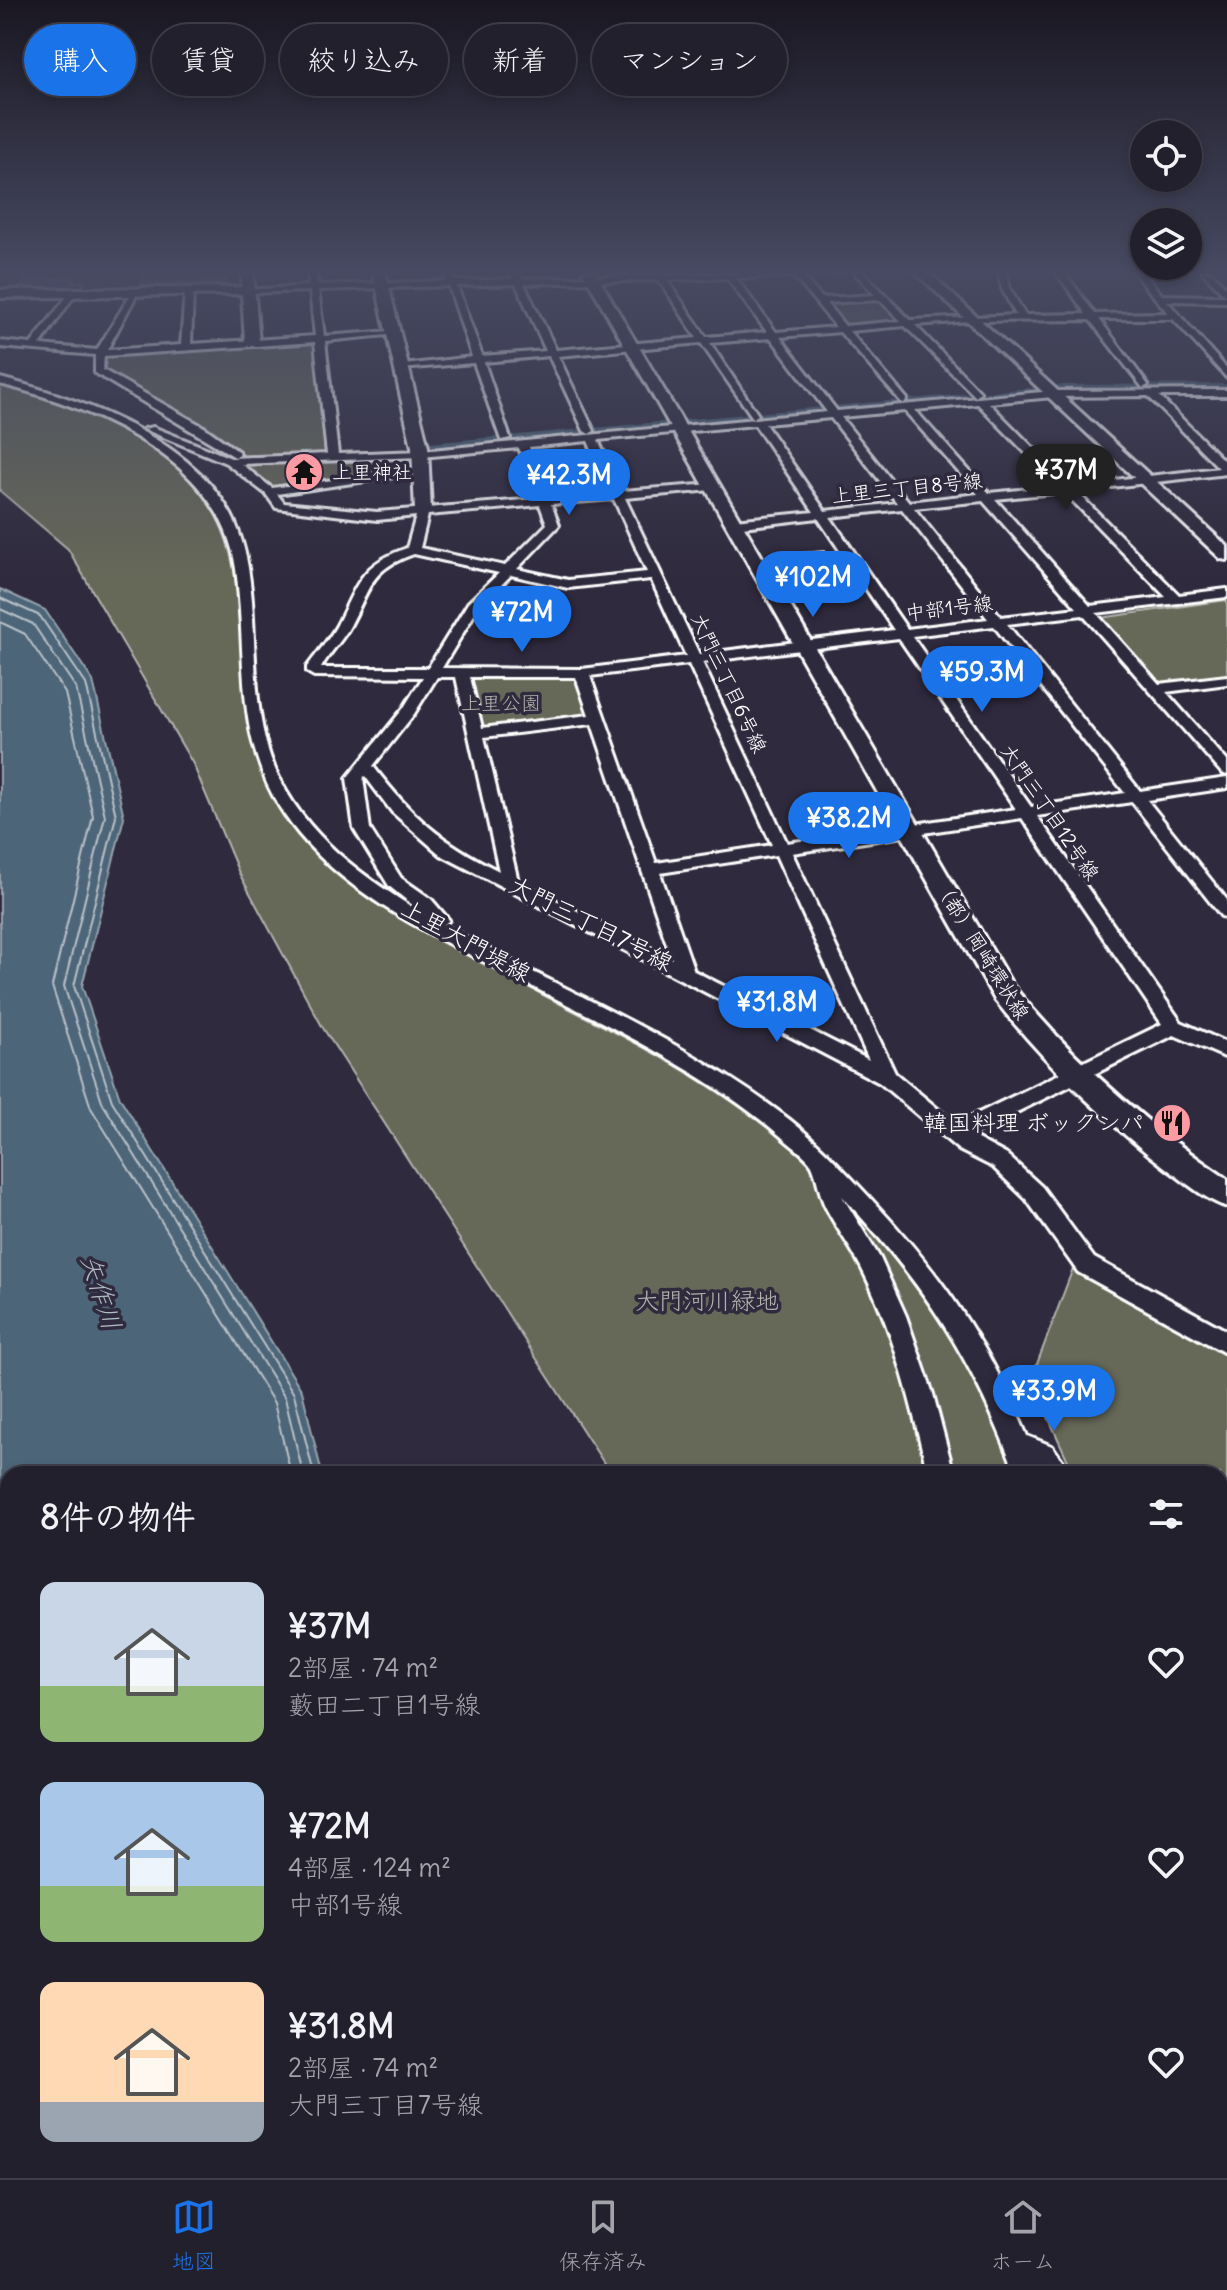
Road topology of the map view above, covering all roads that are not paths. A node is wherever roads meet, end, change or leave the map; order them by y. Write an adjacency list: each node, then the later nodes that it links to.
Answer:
1 (103, 374): 29 (street)
2 (323, 374): 27 (street)
3 (402, 374): 28 (street)
4 (483, 374): 25 (street)
5 (562, 374): 24 (street, 大門三丁目6号線)
6 (648, 374): 23 (street, （都）岡崎環状線)
7 (725, 374): 22 (street, 大門三丁目12号線)
8 (802, 374): 20 (street)
9 (880, 374): 19 (street)
10 (956, 374): 18 (street)
11 (1031, 374): 16 (street)
12 (1135, 374): 15 (street)
13 (0, 381): 21 (street, 上里大門堤線)
14 (1227, 385): 15 (street)
15 (1146, 389): 16 (street); 17 (street); 30 (street)
16 (1050, 391): 18 (street); 31 (street)
17 (1227, 393)
18 (978, 397): 19 (street); 33 (street)
19 (906, 404): 20 (street); 35 (street)
20 (831, 411): 22 (street); 38 (street)
21 (99, 415): 29 (street); 70 (street, 上里大門堤線)
22 (755, 418): 23 (street); 40 (street, 大門三丁目12号線)
23 (677, 426): 24 (street); 32 (street, （都）岡崎環状線)
24 (590, 434): 25 (street); 26 (street); 34 (street, 大門三丁目6号線)
25 (505, 438): 28 (street)
26 (523, 444): 28 (street); 37 (street)
27 (333, 455): 28 (street); 29 (street)
28 (421, 457): 36 (street); 39 (street)
29 (236, 460): 36 (street)
30 (1227, 470): 31 (street, 上里三丁目8号線)
31 (1146, 480): 33 (street, 上里三丁目8号線); 43 (street)
32 (712, 487): 34 (street); 41 (street, （都）岡崎環状線)
33 (1067, 489): 35 (street, 上里三丁目8号線); 47 (street)
34 (618, 495): 37 (street); 45 (street, 大門三丁目6号線)
35 (987, 497): 38 (street, 上里三丁目8号線); 48 (street)
36 (273, 498): 39 (street)
37 (544, 501): 39 (street); 44 (street)
38 (906, 506): 40 (street, 上里三丁目8号線); 49 (street)
39 (423, 511): 42 (street)
40 (822, 515): 41 (street, 上里三丁目8号線); 50 (street, 大門三丁目12号線)
41 (734, 524): 51 (street, （都）岡崎環状線)
42 (413, 550): 44 (street); 53 (street, 中部1号線)
43 (1227, 555)
44 (504, 570): 45 (street); 53 (street)
45 (654, 575): 52 (street, 大門三丁目6号線)
46 (1227, 593): 47 (street, 中部1号線)
47 (1176, 599): 48 (street, 中部1号線)
48 (1088, 611): 49 (street, 中部1号線); 57 (street)
49 (996, 622): 50 (street, 中部1号線); 63 (street)
50 (903, 634): 51 (street, 中部1号線); 64 (street, 大門三丁目12号線)
51 (804, 646): 52 (street, 中部1号線); 65 (street, （都）岡崎環状線)
52 (694, 659): 55 (street, 中部1号線); 66 (street, 大門三丁目6号線)
53 (433, 672): 54 (street, 中部1号線); 60 (street)
54 (462, 673): 55 (street, 中部1号線); 59 (street)
55 (582, 673): 58 (street)
56 (1227, 680): 57 (street)
57 (1155, 689): 61 (street)
58 (597, 719): 59 (street); 67 (street)
59 (477, 733): 68 (street)
60 (364, 764): 68 (street, 大門三丁目7号線); 70 (street)
61 (1227, 770)
62 (1227, 783): 63 (street)
63 (1134, 796): 64 (street); 69 (street)
64 (1026, 812): 65 (street); 72 (street, 大門三丁目12号線)
65 (910, 830): 66 (street); 74 (street, （都）岡崎環状線)
66 (783, 849): 67 (street); 75 (street, 大門三丁目6号線)
67 (649, 869): 71 (street)
68 (510, 882): 71 (street, 大門三丁目7号線)
69 (1227, 912)
70 (440, 928): 77 (street, 上里大門堤線)
71 (686, 973): 75 (street, 大門三丁目7号線)
72 (1174, 1027): 73 (street); 74 (street)
73 (1227, 1051)
74 (1074, 1075): 76 (street); 78 (street, （都）岡崎環状線)
75 (887, 1078): 76 (street, 大門三丁目7号線)
76 (954, 1134): 79 (street, 大門三丁目7号線)
77 (824, 1163): 80 (street, 上里大門堤線); 81 (street)
78 (1227, 1195)
79 (1227, 1343)
80 (1020, 1448): 82 (street, 上里大門堤線); 83 (street)
81 (939, 1466)
82 (1026, 1466)
83 (1054, 1466)

